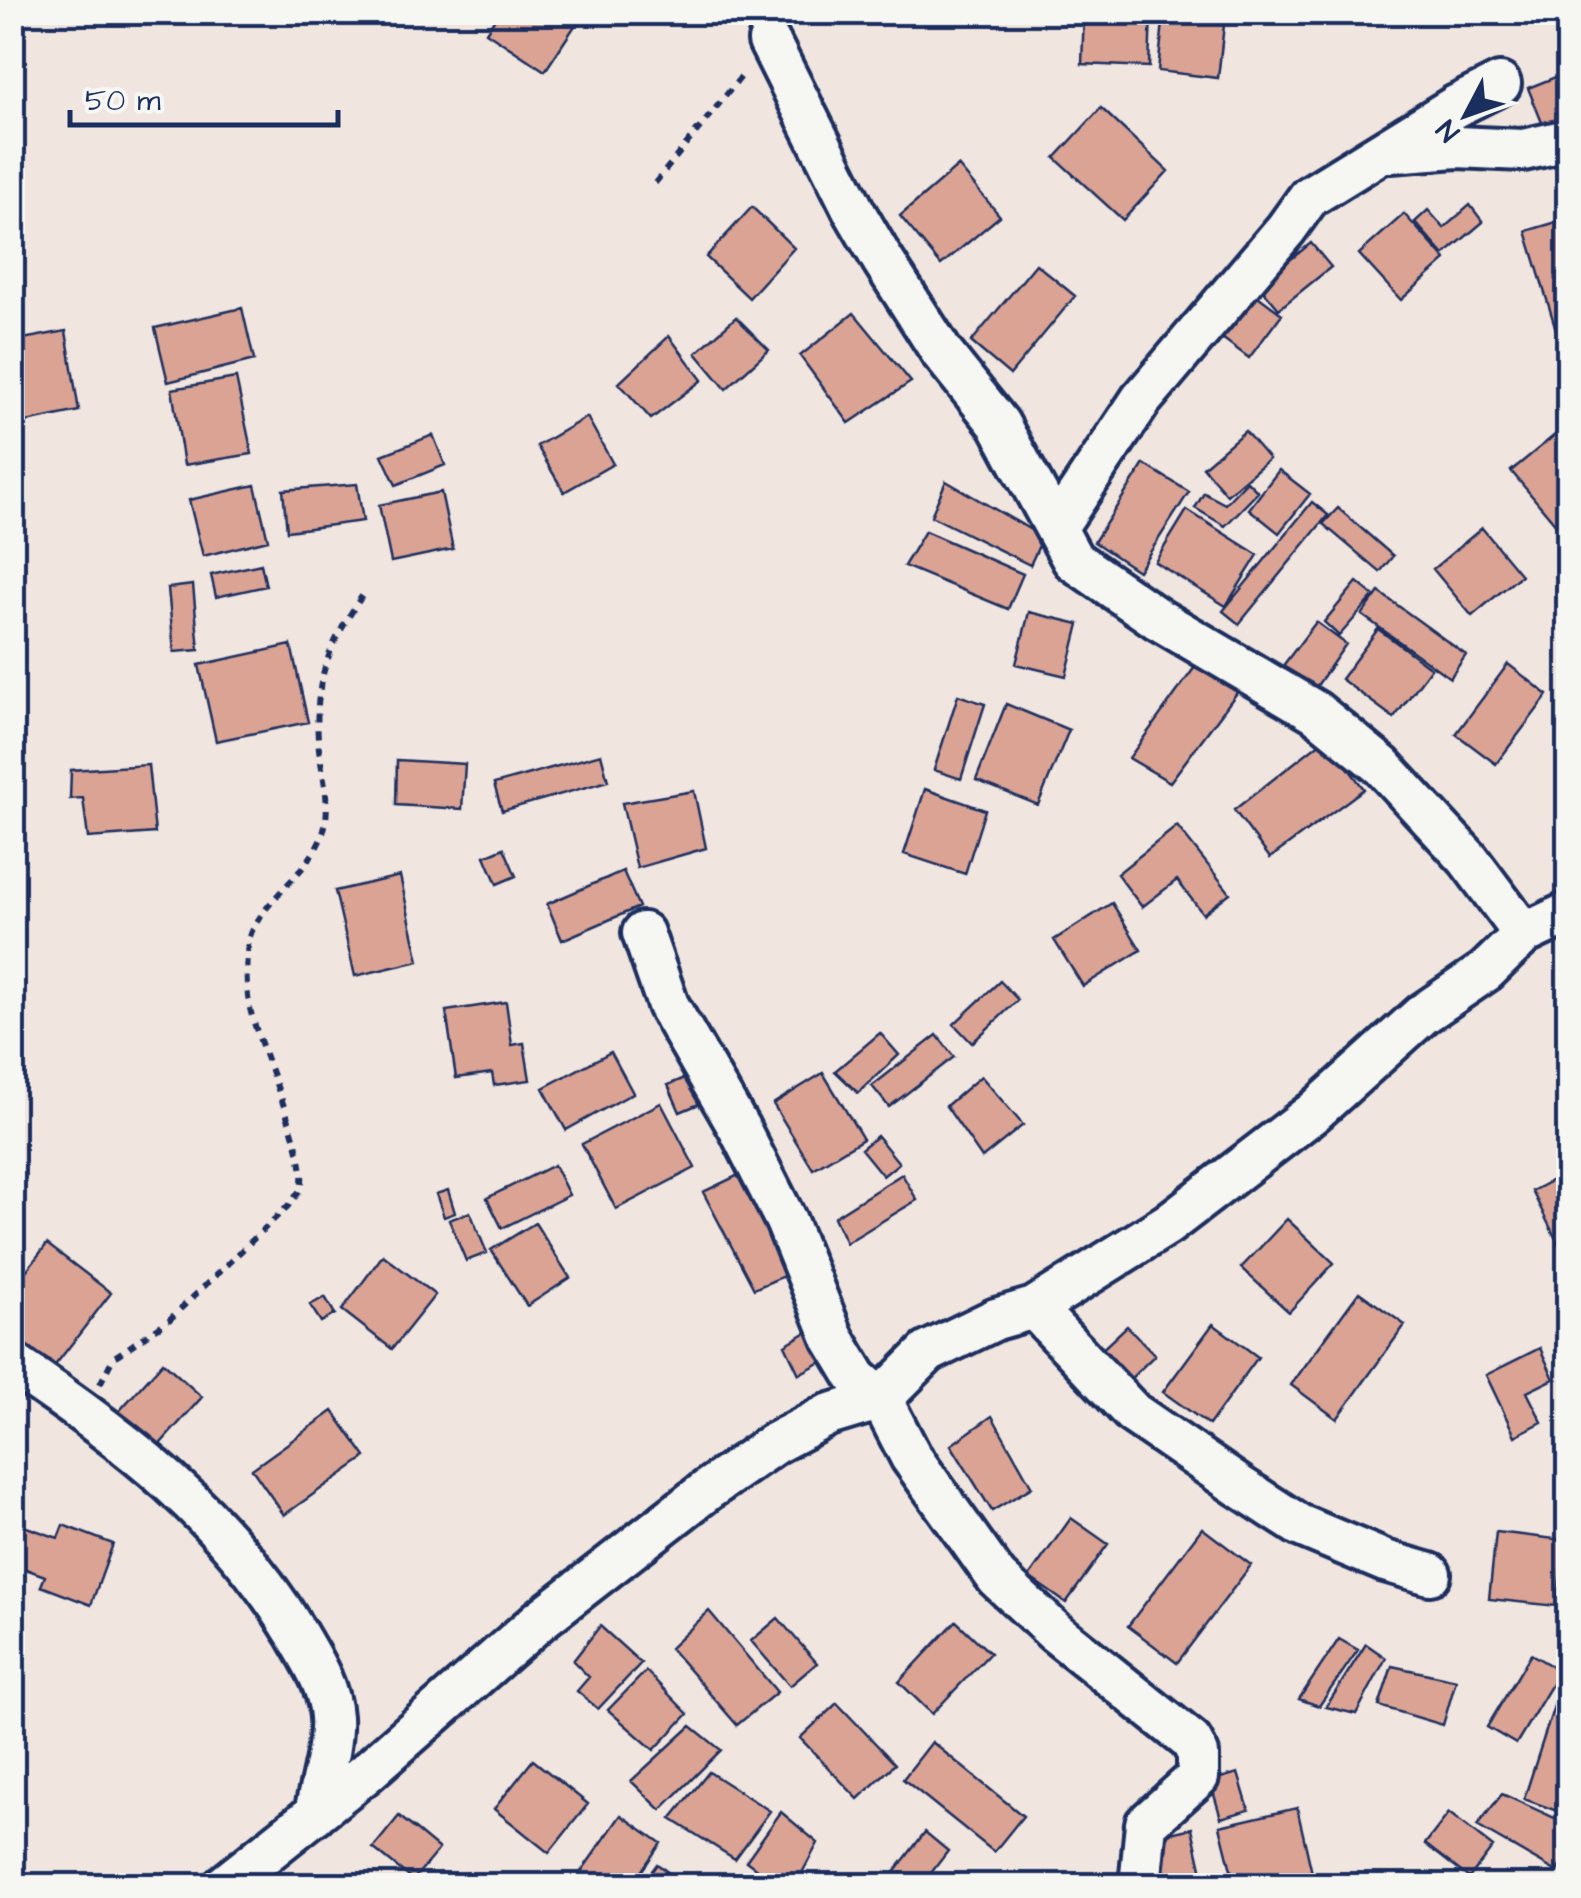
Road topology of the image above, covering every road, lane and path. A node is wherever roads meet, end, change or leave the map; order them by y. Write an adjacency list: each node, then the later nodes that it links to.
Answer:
1 (770, 41): 5 (path); 6 (street)
2 (1500, 84): 4 (street)
3 (1568, 140): 4 (street)
4 (1386, 152): 6 (street)
5 (655, 183)
6 (1056, 528): 10 (street)
7 (366, 590): 14 (path)
8 (1568, 913): 10 (street)
9 (643, 933): 13 (street)
10 (1524, 934): 11 (street)
11 (1034, 1308): 13 (street); 15 (street)
12 (12, 1362): 14 (street)
13 (882, 1399): 16 (street); 18 (street)
14 (86, 1412): 16 (street)
15 (1430, 1574)
16 (316, 1814): 17 (street)
17 (224, 1886)
18 (1140, 1886)

